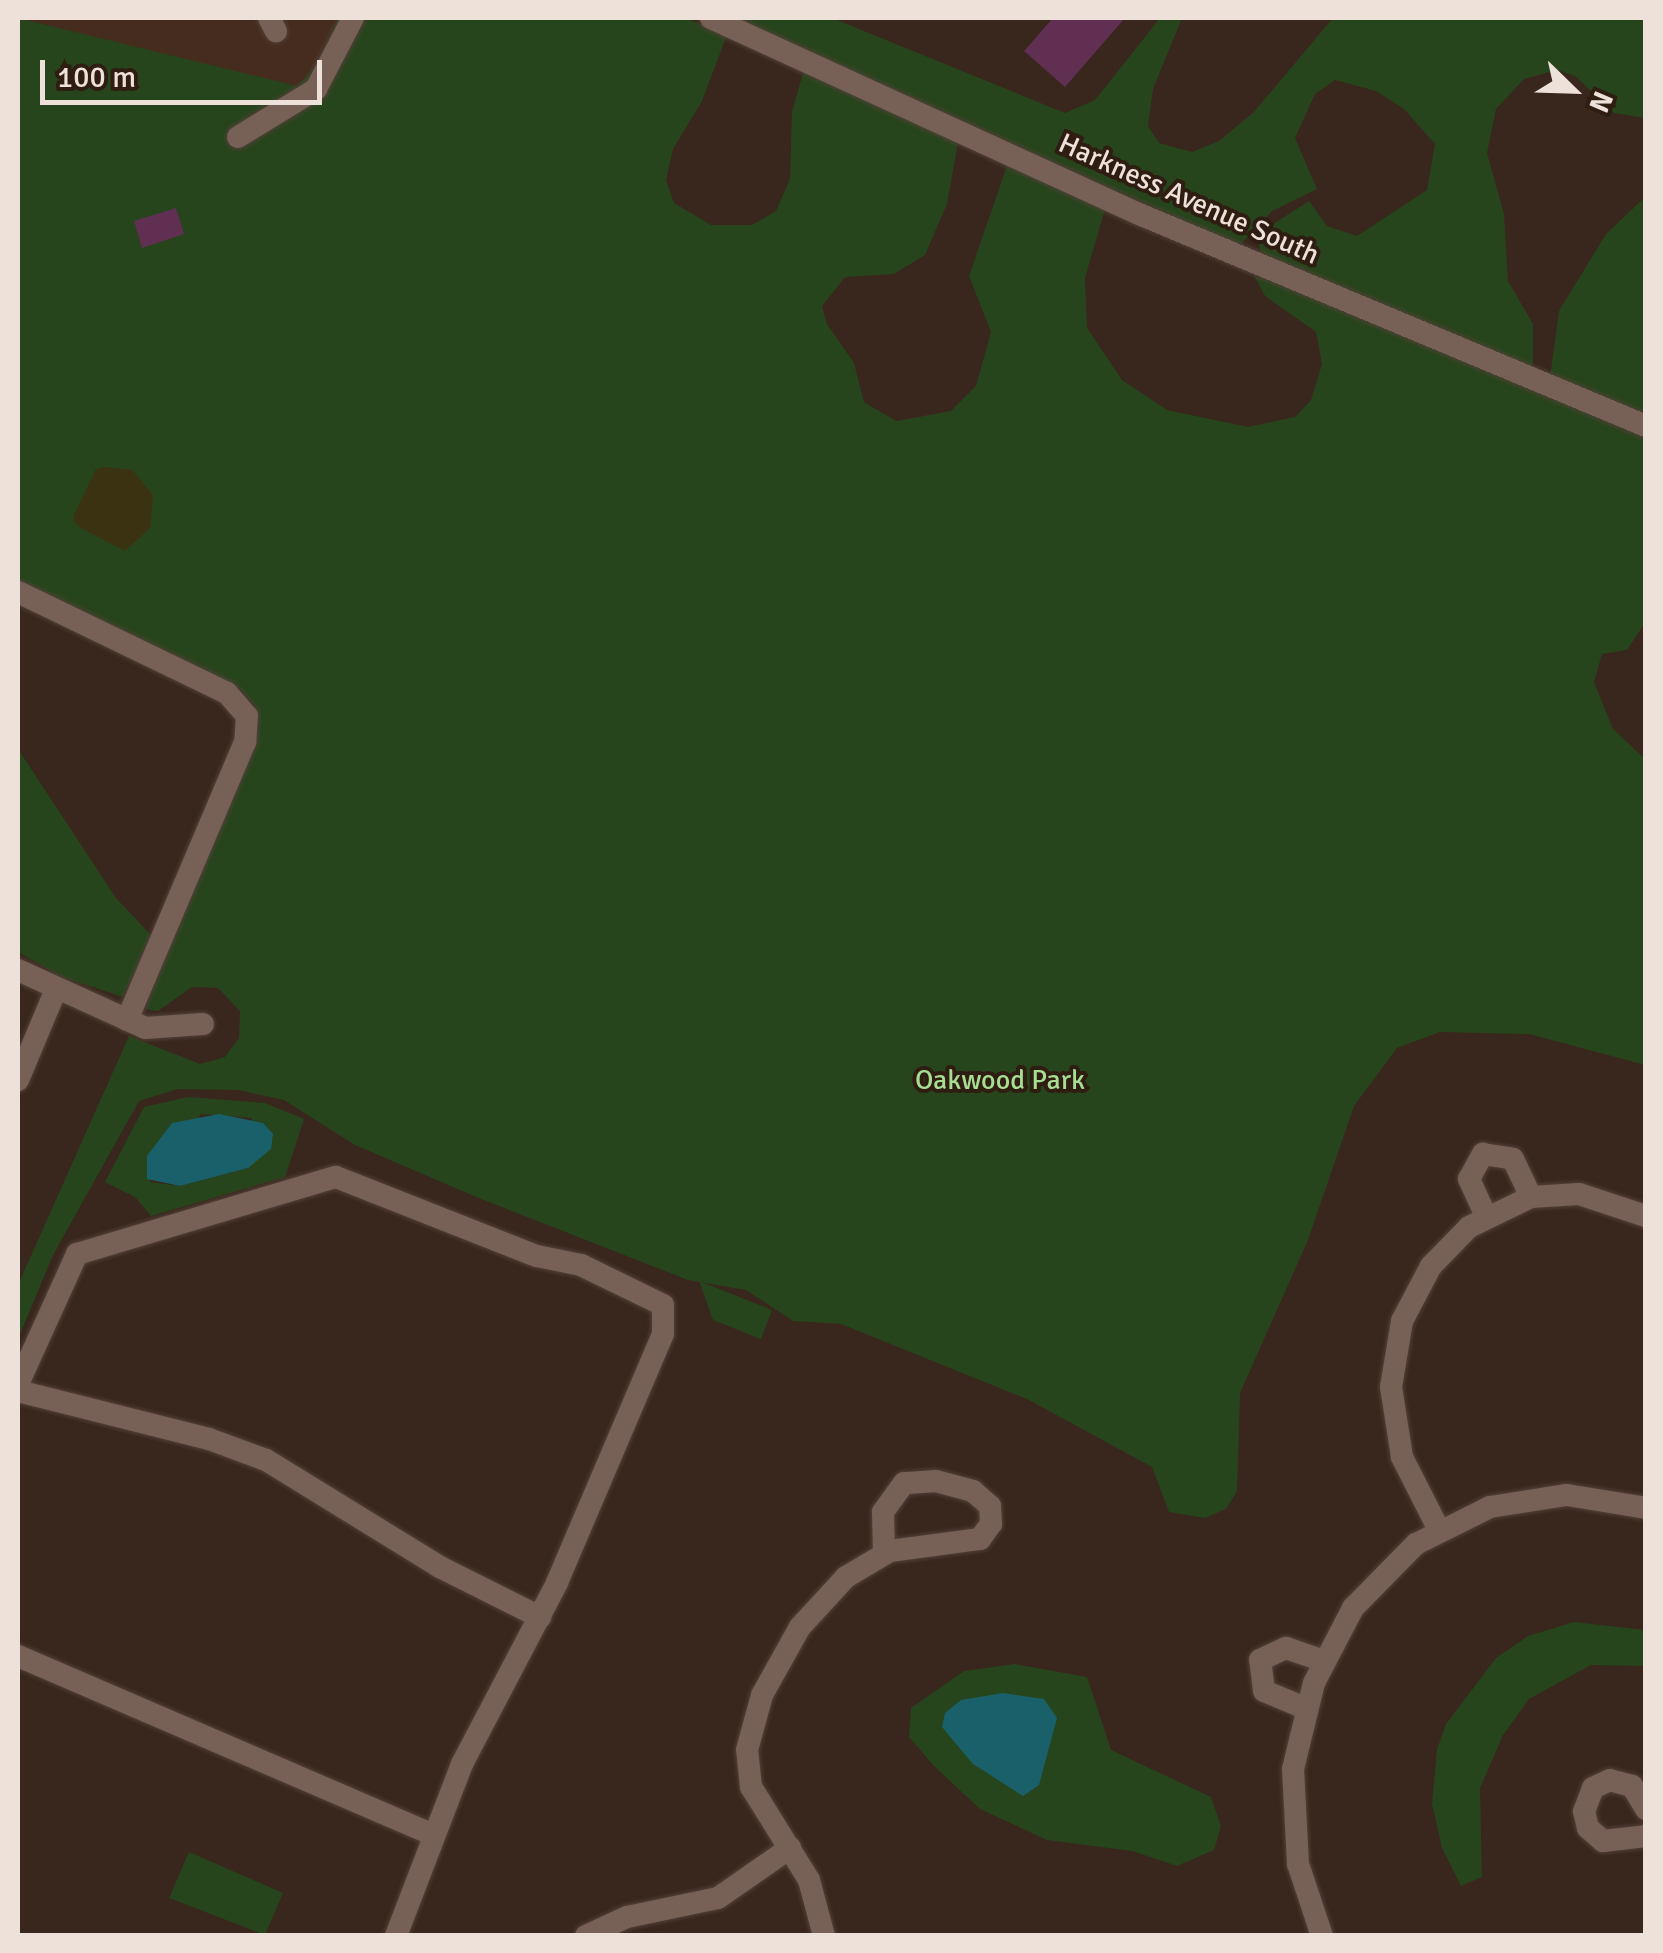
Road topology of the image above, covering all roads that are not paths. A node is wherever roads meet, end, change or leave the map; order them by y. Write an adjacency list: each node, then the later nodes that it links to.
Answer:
1 (353, 18): 3 (street)
2 (712, 18): 4 (street, Harkness Avenue South)
3 (238, 137)
4 (1646, 426)
5 (18, 592): 8 (street)
6 (18, 970): 7 (street)
7 (56, 989): 8 (street); 10 (street)
8 (127, 1020): 9 (street)
9 (203, 1024)
10 (18, 1080)
11 (1532, 1198): 12 (street); 12 (street); 13 (street)
12 (1486, 1216): 16 (street)
13 (1646, 1216)
14 (18, 1385): 18 (street); 18 (street)
15 (1646, 1508): 16 (street)
16 (1438, 1528): 20 (street)
17 (884, 1554): 17 (street); 25 (street)
18 (540, 1617): 23 (street)
19 (18, 1656): 23 (street)
20 (1322, 1662): 21 (street); 21 (street)
21 (1305, 1708): 26 (street)
22 (1646, 1809): 24 (street)
23 (432, 1834): 27 (street)
24 (1646, 1836)
25 (790, 1848): 28 (street); 29 (street)
26 (1315, 1933)
27 (396, 1936)
28 (586, 1936)
29 (824, 1936)

